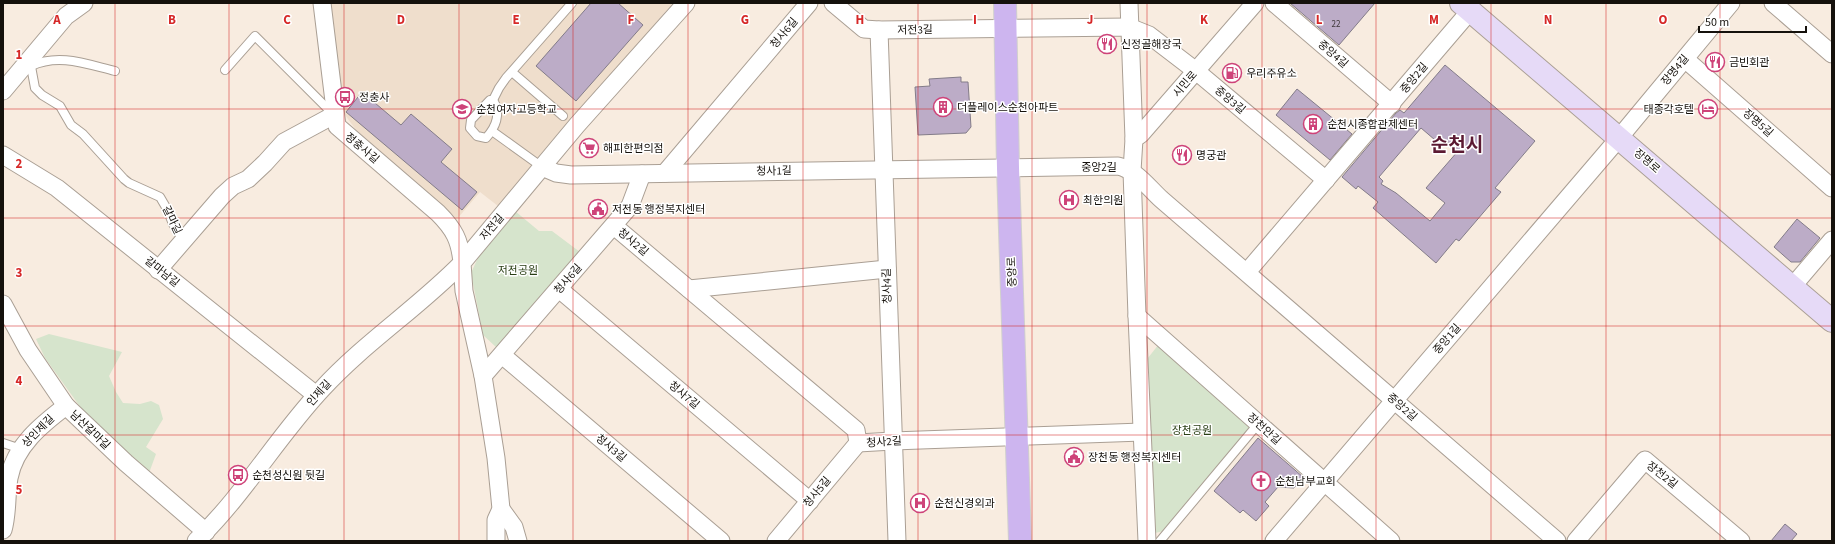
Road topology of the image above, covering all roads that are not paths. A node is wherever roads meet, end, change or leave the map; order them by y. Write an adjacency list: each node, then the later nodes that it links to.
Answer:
1 (84, 3): 19 (street)
2 (322, 3): 27 (street, 정충사길)
3 (572, 3): 23 (lane)
4 (686, 3): 33 (street, 저전길)
5 (809, 3): 37 (street, 청사6길)
6 (833, 3): 16 (street, 저전3길)
7 (1005, 3): 15 (main road, 중앙로)
8 (1129, 3): 14 (street)
9 (1255, 3): 22 (street, 시민로)
10 (1274, 3): 26 (street, 중앙4길)
11 (1772, 3): 17 (street)
12 (1727, 4): 18 (street, 장명4길)
13 (1466, 7): 26 (street, 중앙2길); 30 (street, 장명로)
14 (1128, 27): 15 (street, 중앙3길); 22 (street, 중앙3길); 31 (street)
15 (1006, 28): 16 (street, 저전3길); 34 (main road, 중앙로)
16 (879, 30): 35 (street, 청사4길)
17 (1832, 54)
18 (1685, 59): 30 (street, 장명4길); 40 (street, 장명5길)
19 (31, 62): 21 (lane); 24 (street); 43 (lane, 갈마길)
20 (225, 70): 27 (lane)
21 (115, 71)
22 (1196, 71): 31 (street, 시민로); 39 (street, 중앙3길)
23 (512, 72): 25 (lane); 28 (lane)
24 (3, 92)
25 (493, 100): 29 (lane); 29 (lane)
26 (1392, 104): 39 (street, 중앙2길)
27 (334, 115): 43 (street, 갈마길); 44 (street, 정충사길)
28 (563, 116)
29 (492, 131): 33 (lane)
30 (1620, 138): 48 (street, 장명로); 57 (street, 중앙1길)
31 (1134, 139): 36 (street)
32 (3, 155): 46 (street, 갈마남길)
33 (542, 168): 38 (street, 청사1길); 44 (street, 저전길)
34 (1008, 168): 35 (street, 청사1길); 36 (street, 중앙2길); 61 (main road, 중앙로)
35 (884, 170): 37 (street, 청사1길); 45 (street, 청사4길)
36 (1132, 171): 47 (street, 중앙2길); 52 (street)
37 (665, 173): 38 (street, 청사1길)
38 (642, 174): 41 (street, 청사6길)
39 (1326, 180): 47 (street, 중앙2길)
40 (1832, 188)
41 (614, 226): 49 (street, 청사2길); 50 (street, 청사6길)
42 (1832, 240): 48 (street)
43 (184, 242): 46 (street)
44 (462, 263): 55 (street); 56 (street, 인제길)
45 (887, 269): 49 (street); 62 (street, 청사4길)
46 (158, 270): 56 (street, 갈마남길)
47 (1247, 272): 57 (street, 중앙2길)
48 (1792, 287): 53 (street, 장명로)
49 (689, 289): 64 (street, 청사2길)
50 (559, 290): 54 (street, 청사6길); 67 (street, 청사7길)
51 (3, 304): 58 (street, 남산갈마길)
52 (1137, 316): 59 (street, 장천안길); 60 (street)
53 (1832, 321)
54 (502, 355): 55 (street, 청사6길); 73 (street, 청사3길)
55 (483, 376): 68 (street)
56 (316, 395): 70 (street, 인제길)
57 (1394, 400): 66 (street, 중앙1길); 81 (street, 중앙2길)
58 (66, 406): 65 (street, 상인제길); 70 (street, 남산갈마길)
59 (1258, 424): 66 (street, 장천안길); 78 (lane)
60 (1142, 432): 61 (street, 청사2길); 77 (street)
61 (1017, 437): 62 (street, 청사2길); 76 (main road, 중앙로)
62 (893, 440): 64 (street, 청사2길); 75 (street, 청사4길)
63 (3, 443): 65 (lane)
64 (858, 443): 67 (street, 청사5길)
65 (21, 449): 69 (street, 상인제길)
66 (1324, 483): 79 (street, 중앙1길); 80 (street, 장천안길)
67 (810, 501): 74 (street, 청사5길)
68 (501, 509): 71 (street); 72 (street)
69 (3, 530)
70 (201, 536)
71 (496, 541)
72 (518, 541)
73 (721, 541)
74 (776, 541)
75 (897, 541)
76 (1020, 541)
77 (1147, 541)
78 (1160, 541)
79 (1274, 541)
80 (1391, 541)
81 (1557, 541)
82 (1576, 541): 83 (street, 장천2길)
83 (1741, 541)

